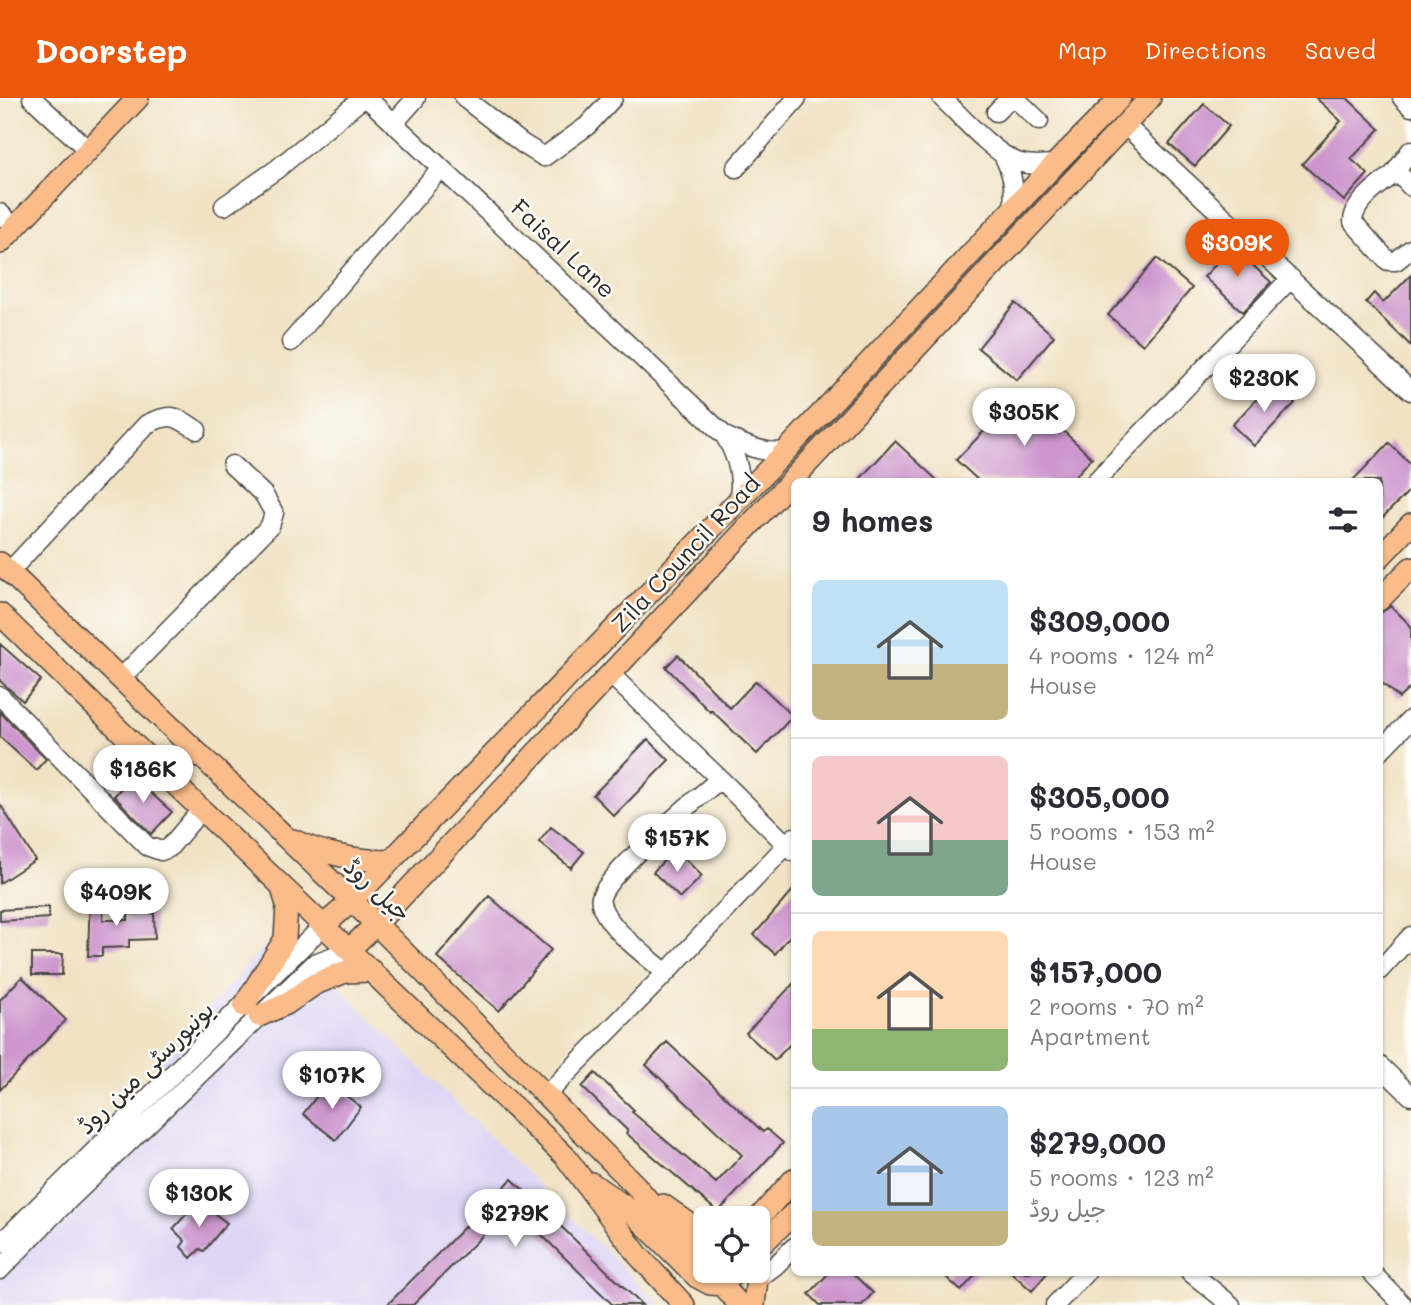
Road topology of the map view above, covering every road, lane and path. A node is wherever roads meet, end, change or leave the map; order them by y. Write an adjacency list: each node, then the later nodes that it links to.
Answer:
1 (32, 98): 18 (street)
2 (138, 98): 18 (main road)
3 (365, 98): 16 (street, Faisal Lane); 26 (street)
4 (416, 98): 16 (street)
5 (464, 98): 6 (street)
6 (613, 98)
7 (797, 98): 23 (street)
8 (942, 98): 20 (street)
9 (1013, 98): 14 (street); 15 (street)
10 (1120, 98): 21 (main road, Zila Council Road)
11 (1150, 98): 17 (main road, Zila Council Road)
12 (1402, 98): 13 (street)
13 (1411, 107)
14 (996, 112)
15 (1039, 121)
16 (394, 123): 22 (street, Faisal Lane)
17 (1125, 125): 31 (street); 38 (main road, Zila Council Road)
18 (89, 150): 28 (main road)
19 (1411, 150): 24 (street)
20 (1003, 155): 21 (street); 27 (street)
21 (1055, 164): 27 (main road, Zila Council Road)
22 (441, 168): 32 (street); 35 (street, Faisal Lane)
23 (736, 168)
24 (1392, 175): 25 (street); 30 (street)
25 (1411, 187)
26 (225, 206)
27 (1013, 209): 36 (main road, Zila Council Road)
28 (8, 220): 29 (main road)
29 (0, 243)
30 (1411, 249)
31 (1290, 278): 33 (street); 39 (street)
32 (291, 342)
33 (1411, 391)
34 (197, 430): 44 (street)
35 (725, 436): 36 (street, Faisal Lane); 41 (street, Faisal Lane)
36 (785, 452): 41 (main road, Zila Council Road)
37 (232, 465): 49 (street)
38 (794, 478)
39 (1099, 478)
40 (791, 481): 48 (main road, Zila Council Road)
41 (738, 501): 58 (main road, Zila Council Road)
42 (1411, 524): 43 (main road)
43 (1383, 554)
44 (4, 568): 49 (main road, جیل روڈ)
45 (1411, 568): 46 (main road)
46 (1383, 596)
47 (0, 614): 54 (main road)
48 (610, 674): 53 (street); 61 (main road, Zila Council Road)
49 (120, 679): 55 (main road, جیل روڈ)
50 (0, 696): 54 (street)
51 (1411, 719): 52 (street)
52 (1383, 748)
53 (720, 779): 56 (street); 67 (street)
54 (201, 810): 59 (main road)
55 (281, 835): 58 (main road); 60 (main road, جیل روڈ)
56 (791, 844)
57 (791, 846): 67 (street)
58 (390, 861): 60 (main road, Zila Council Road)
59 (281, 885): 62 (main road); 68 (main road)
60 (351, 902): 61 (main road, جیل روڈ); 62 (main road, Zila Council Road)
61 (376, 924): 64 (main road, Zila Council Road); 70 (main road, جیل روڈ)
62 (324, 925): 64 (main road); 68 (street, یونیورسٹی مین روڈ)
63 (1411, 936): 65 (street)
64 (349, 950): 66 (main road); 68 (street, یونیورسٹی مین روڈ)
65 (1383, 967)
66 (372, 971): 68 (main road); 72 (main road)
67 (666, 973): 70 (street)
68 (252, 1011): 77 (street, یونیورسٹی مین روڈ)
69 (1383, 1069): 71 (street)
70 (546, 1095): 74 (main road, جیل روڈ)
71 (1411, 1096)
72 (577, 1173): 85 (main road); 91 (main road)
73 (791, 1182): 75 (main road)
74 (636, 1186): 78 (main road); 82 (main road, جیل روڈ)
75 (770, 1206)
76 (791, 1216): 79 (main road)
77 (30, 1226): 80 (street, یونیورسٹی مین روڈ); 84 (street, یونیورسٹی مین روڈ)
78 (693, 1226)
79 (770, 1236)
80 (0, 1244)
81 (791, 1249): 83 (street)
82 (693, 1253)
83 (770, 1265)
84 (0, 1270)
85 (693, 1273)
86 (1082, 1276): 94 (street)
87 (1194, 1276): 95 (street)
88 (1375, 1276): 96 (street)
89 (719, 1283): 92 (main road, جیل روڈ)
90 (759, 1283): 93 (main road)
91 (684, 1305)
92 (740, 1305)
93 (754, 1305)
94 (1055, 1305)
95 (1231, 1305)
96 (1403, 1305)

